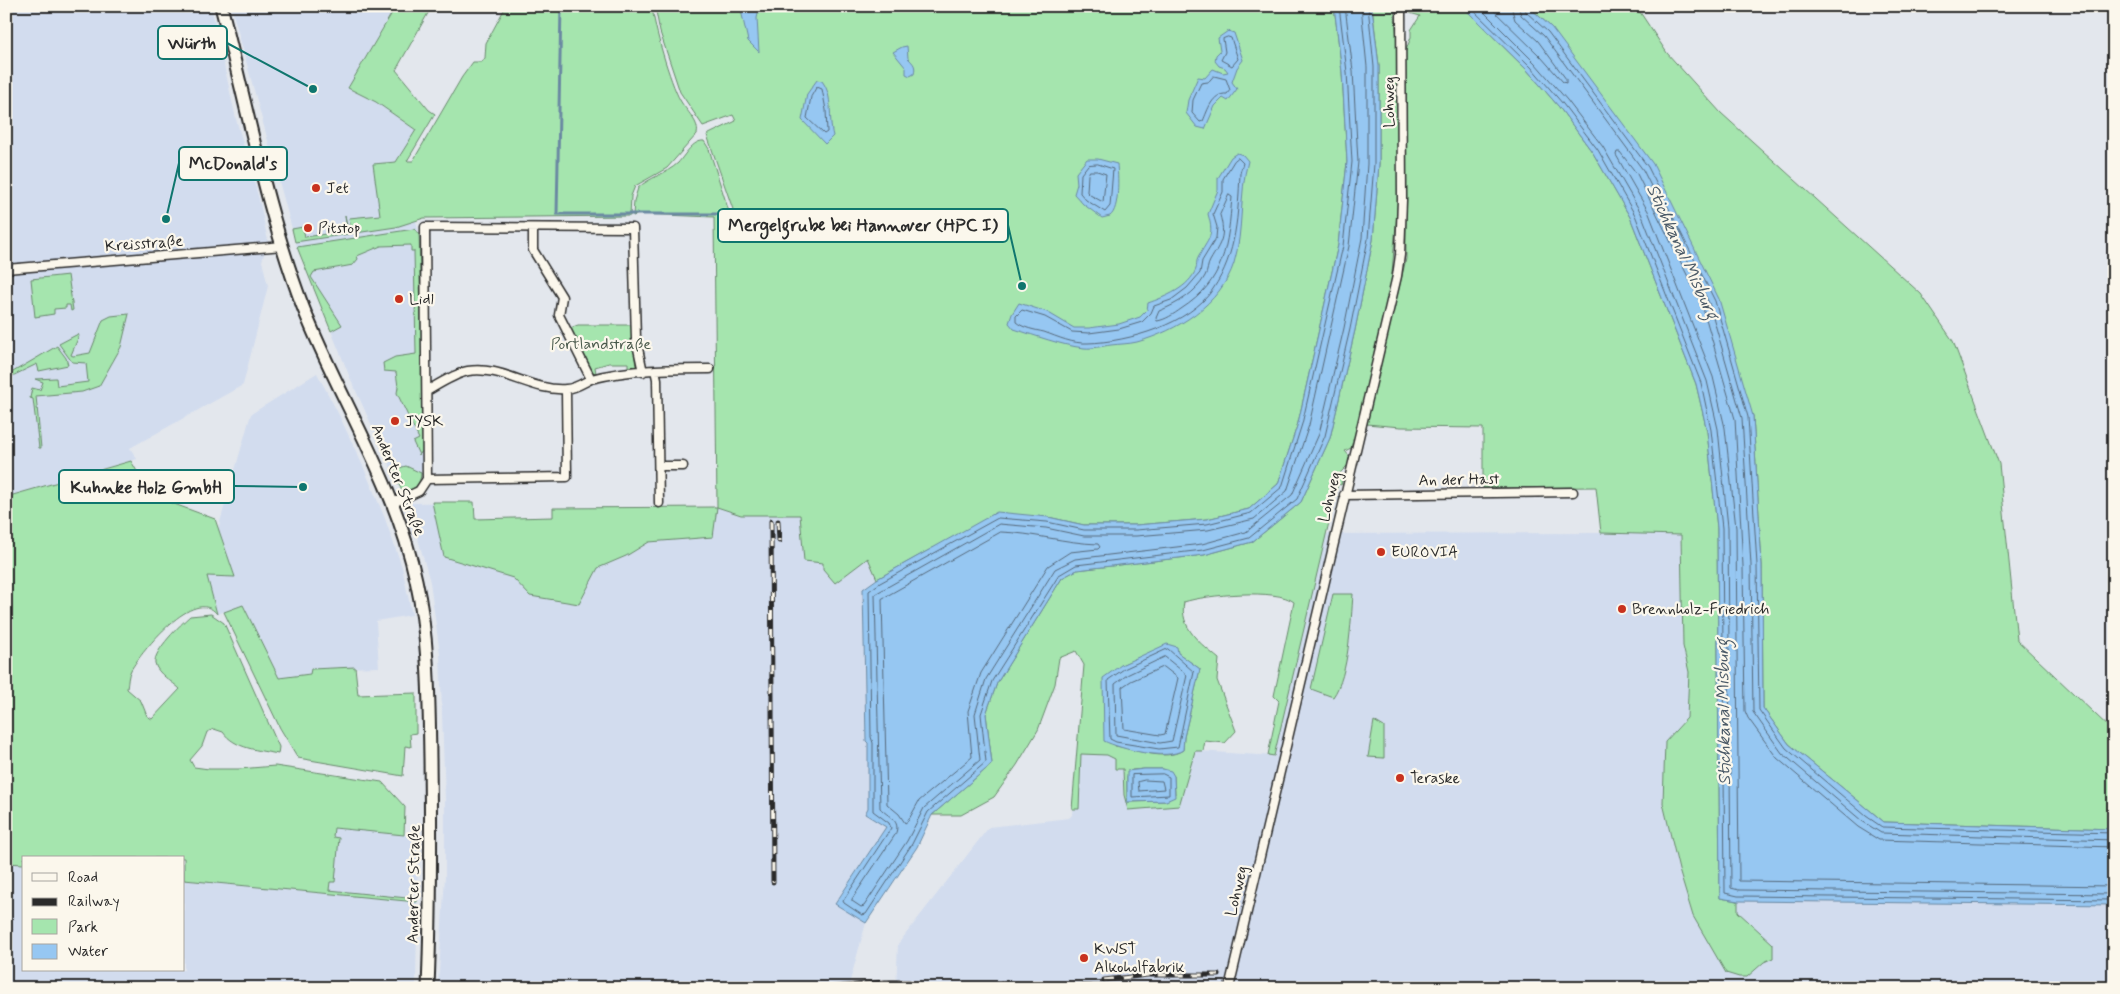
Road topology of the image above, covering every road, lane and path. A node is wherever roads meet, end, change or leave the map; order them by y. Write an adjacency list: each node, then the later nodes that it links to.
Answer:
1 (221, 6): 4 (main road, Anderter Straße)
2 (1401, 6): 16 (street, Lohweg)
3 (532, 228): 8 (street); 9 (street); 11 (street)
4 (283, 246): 5 (street, Kreisstraße); 17 (main road, Anderter Straße)
5 (6, 269)
6 (710, 369): 7 (street)
7 (655, 370): 8 (street); 12 (street)
8 (643, 372): 9 (street)
9 (591, 379): 10 (street)
10 (566, 390): 11 (street); 14 (street)
11 (426, 391): 14 (street)
12 (659, 466): 13 (street); 18 (street)
13 (683, 466)
14 (427, 479): 17 (street)
15 (1573, 492): 16 (street, An der Hast)
16 (1344, 495): 20 (street, Lohweg)
17 (393, 503): 19 (main road, Anderter Straße)
18 (659, 503)
19 (428, 988)
20 (1229, 988)

